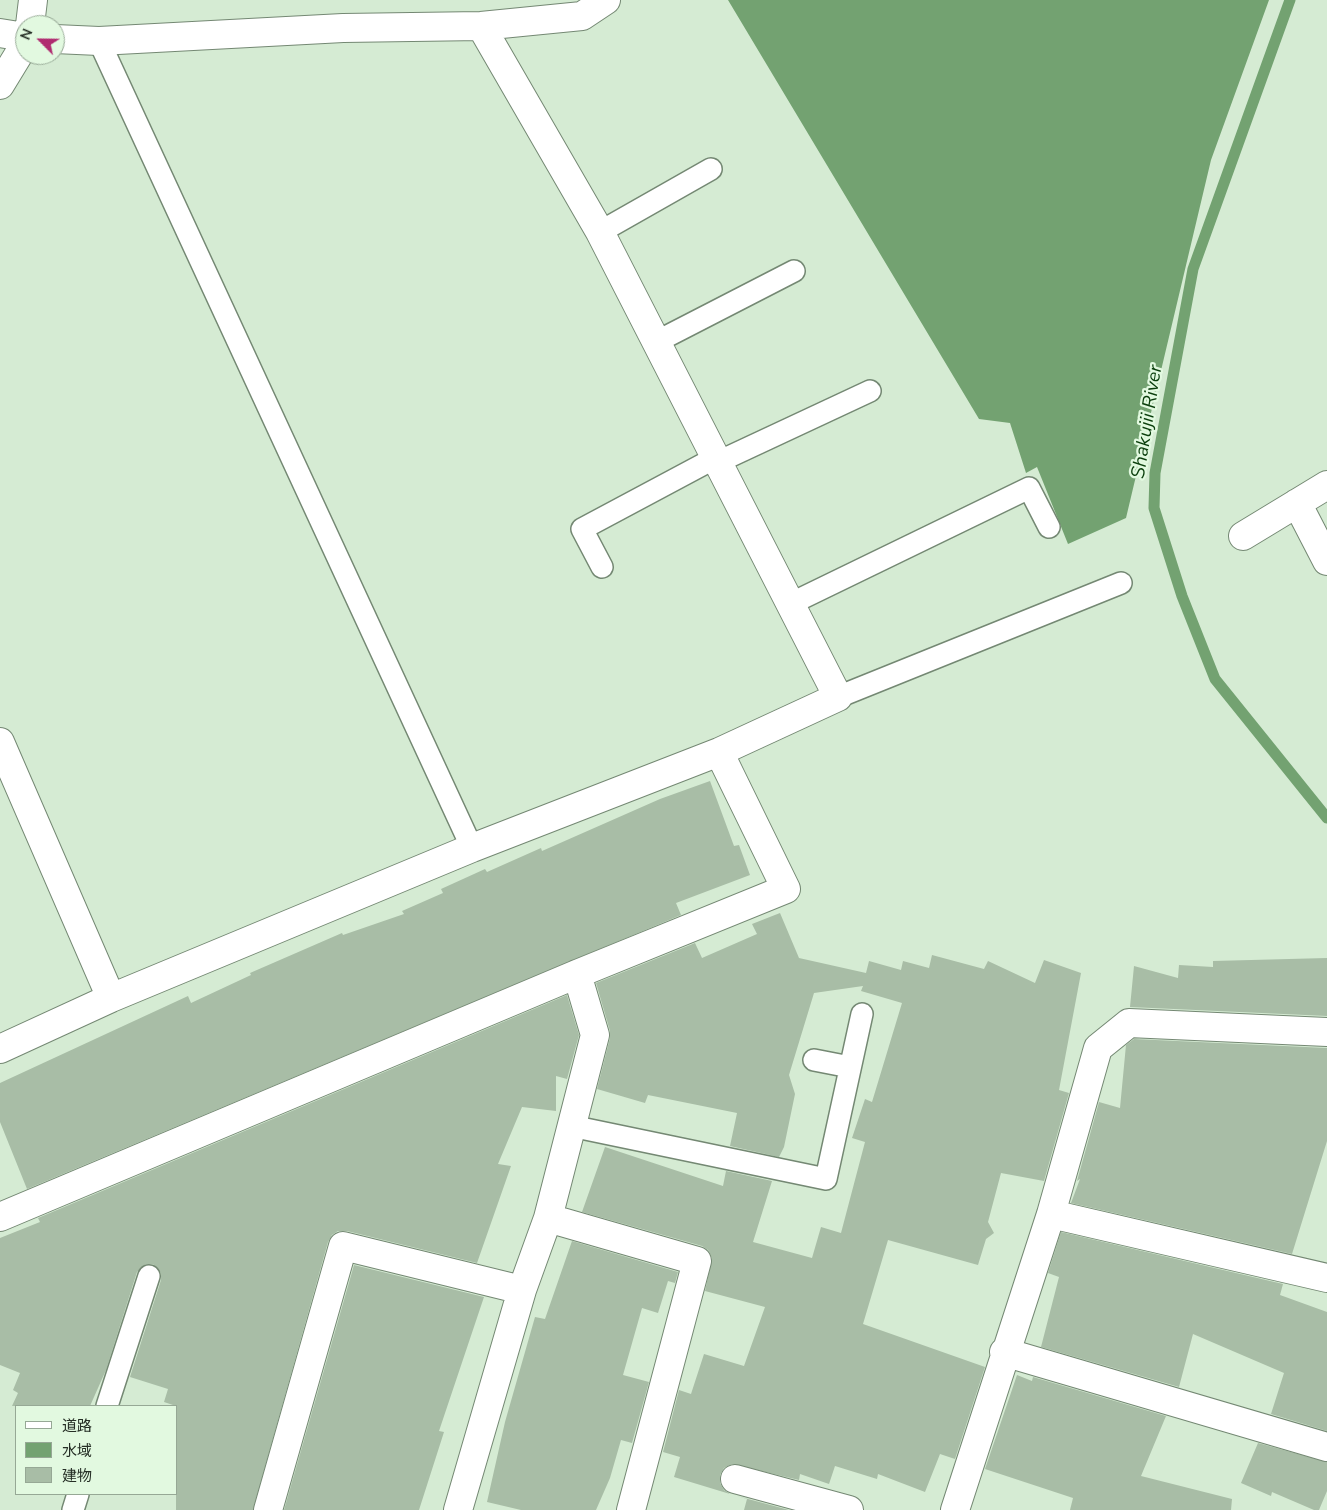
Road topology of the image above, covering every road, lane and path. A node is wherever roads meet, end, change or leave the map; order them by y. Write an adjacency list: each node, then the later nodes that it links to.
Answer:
1 (33, 0): 3 (street)
2 (606, 0): 4 (street)
3 (31, 15)
4 (481, 26): 8 (street); 12 (street)
5 (0, 33): 6 (street)
6 (15, 35)
7 (65, 39): 8 (street)
8 (99, 40): 28 (lane)
9 (15, 60): 10 (street)
10 (0, 85)
11 (711, 169): 12 (lane)
12 (600, 232): 14 (street)
13 (794, 271): 14 (lane)
14 (656, 342): 16 (street)
15 (870, 390): 16 (lane)
16 (717, 460): 22 (lane); 24 (street)
17 (1327, 485): 18 (street)
18 (1297, 503): 20 (street); 21 (street)
19 (1049, 527): 24 (lane)
20 (1243, 536)
21 (1327, 560)
22 (602, 567)
23 (1121, 583): 25 (lane)
24 (790, 604): 25 (street)
25 (838, 697): 27 (street)
26 (0, 742): 30 (street)
27 (719, 752): 28 (street); 29 (street)
28 (472, 848): 30 (street)
29 (577, 974): 36 (street); 38 (street)
30 (111, 998): 33 (street)
31 (862, 1014): 35 (lane)
32 (1327, 1032): 37 (street)
33 (0, 1049)
34 (814, 1060): 35 (lane)
35 (850, 1067): 36 (lane)
36 (571, 1126): 39 (street)
37 (1051, 1214): 41 (street); 43 (street)
38 (0, 1217)
39 (548, 1218): 42 (street); 51 (street)
40 (149, 1276): 44 (lane)
41 (1327, 1278)
42 (522, 1290): 49 (street); 50 (street)
43 (1004, 1352): 45 (street); 53 (street)
44 (107, 1405)
45 (1327, 1447)
46 (734, 1479): 52 (street)
47 (78, 1495): 48 (lane)
48 (73, 1510)
49 (268, 1510)
50 (458, 1510)
51 (631, 1510)
52 (849, 1510)
53 (955, 1510)

